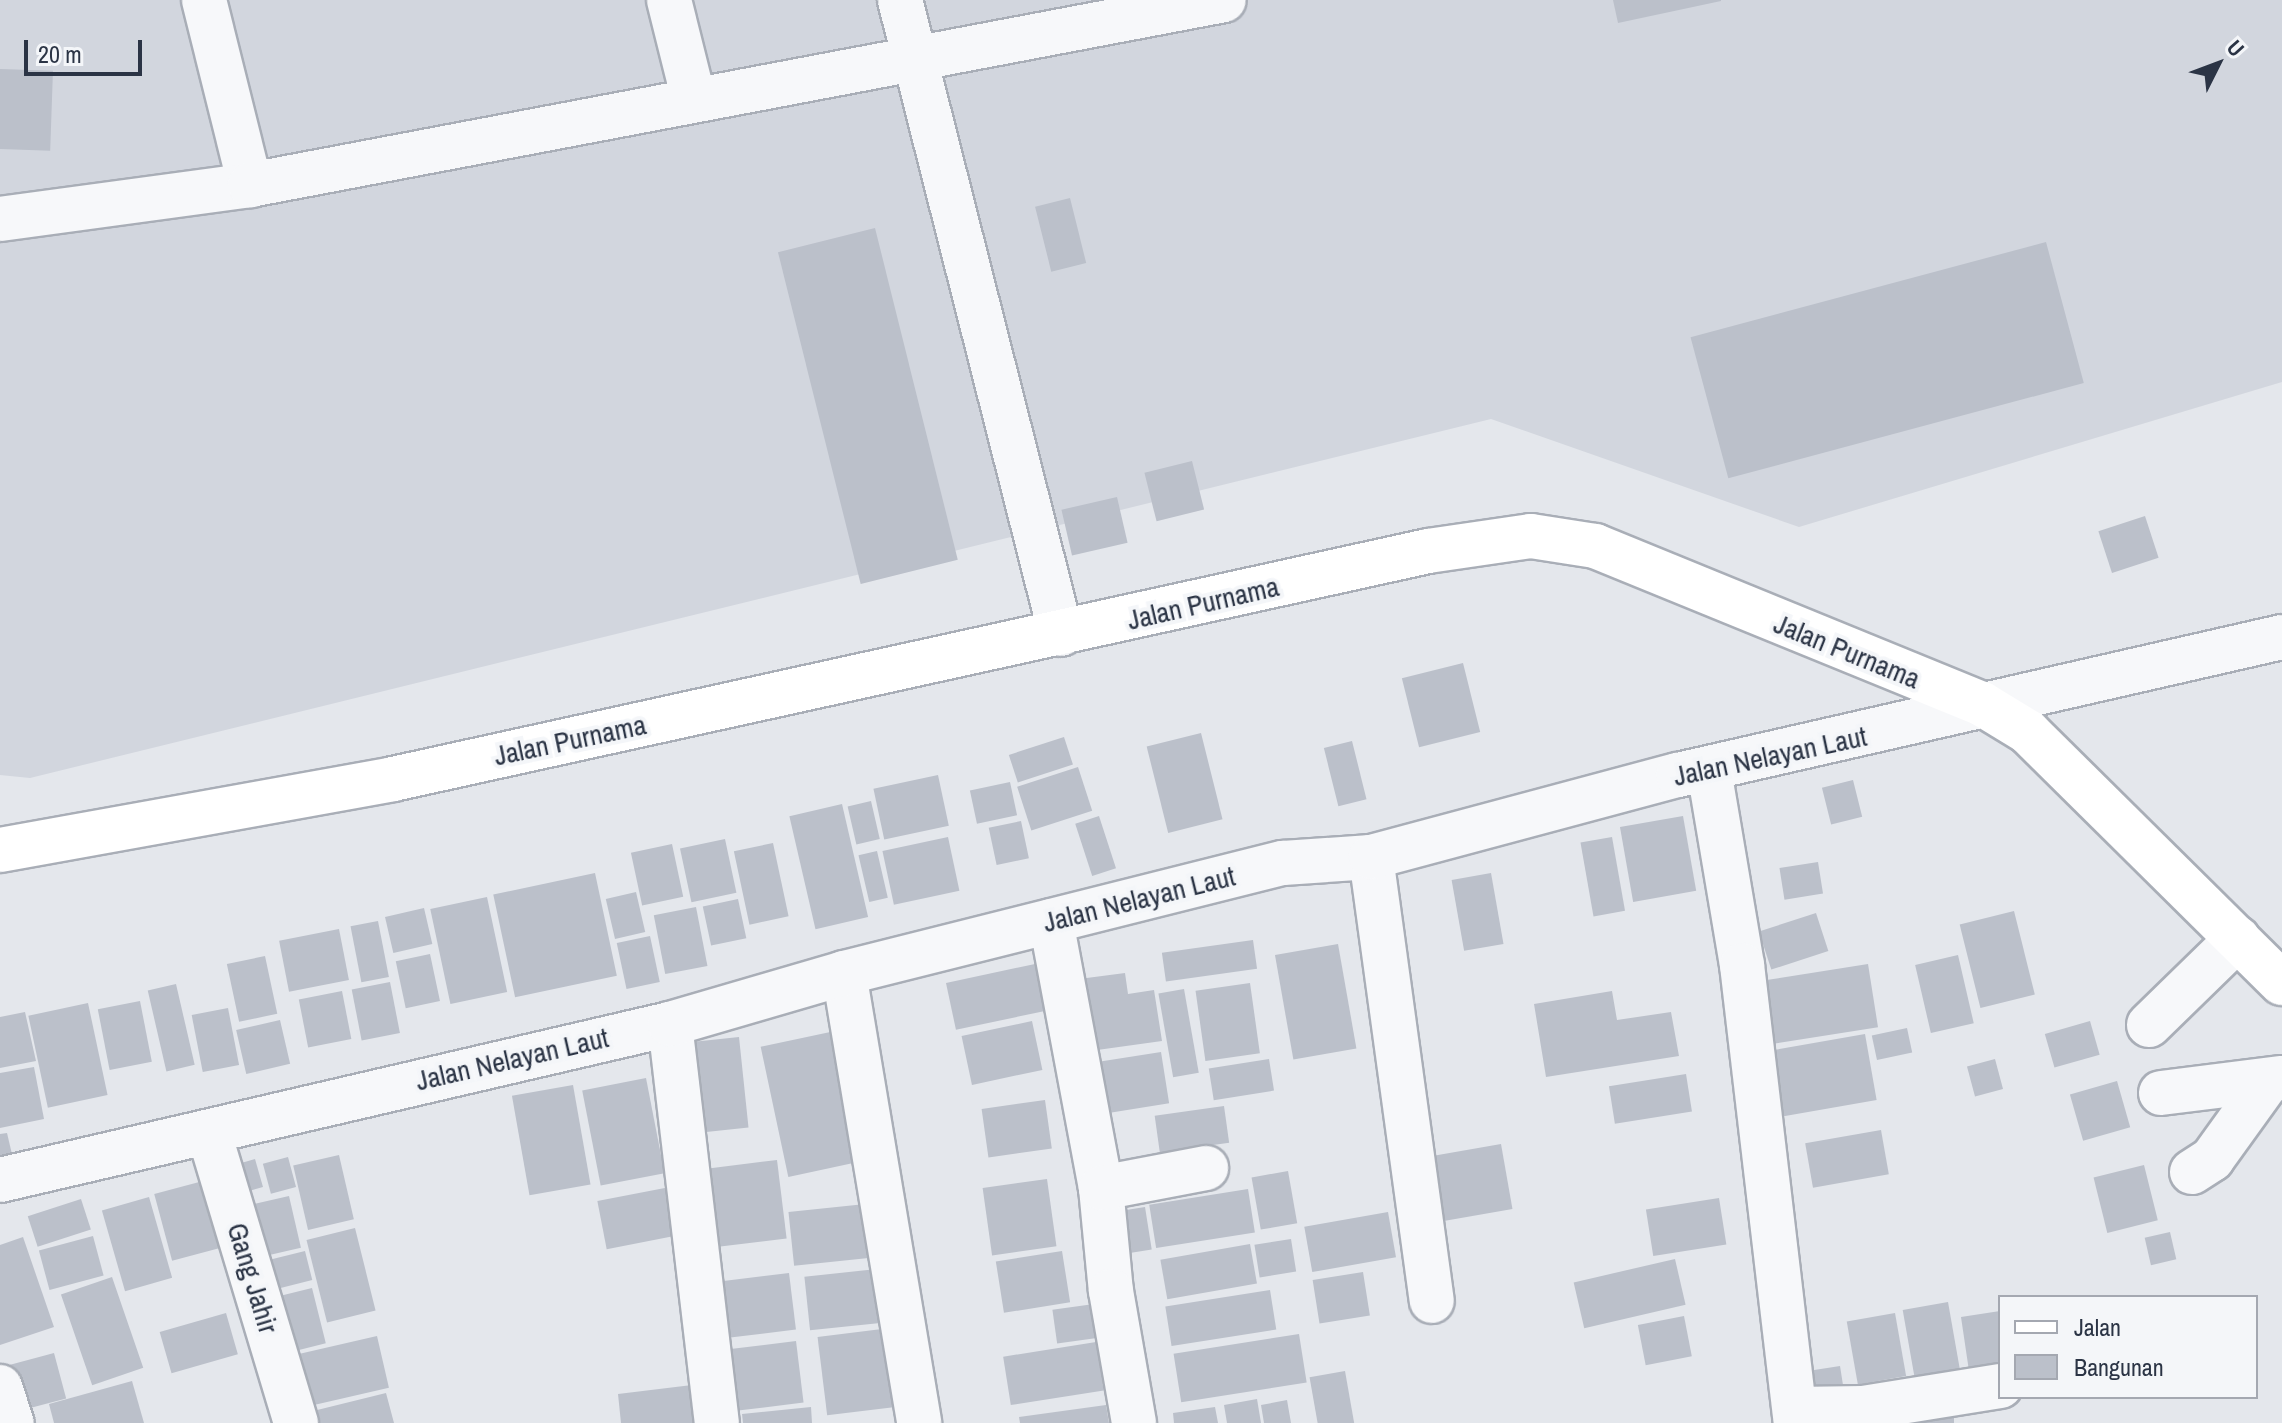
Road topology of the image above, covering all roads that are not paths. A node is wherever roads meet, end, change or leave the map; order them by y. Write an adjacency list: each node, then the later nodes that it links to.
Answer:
1 (204, 0): 8 (street)
2 (669, 0): 7 (street)
3 (900, 0): 6 (street)
4 (1224, 0): 5 (street)
5 (1126, 8): 6 (street)
6 (914, 55): 7 (street); 10 (street)
7 (694, 100): 8 (street)
8 (250, 185): 9 (street)
9 (0, 219)
10 (1061, 634): 12 (main road, Jalan Purnama); 14 (main road, Jalan Purnama)
11 (2282, 637): 12 (street, Jalan Nelayan Laut)
12 (1982, 704): 13 (street, Jalan Nelayan Laut); 17 (main road, Jalan Purnama)
13 (1709, 770): 15 (street, Jalan Nelayan Laut); 31 (street)
14 (0, 850)
15 (1371, 857): 16 (street, Jalan Nelayan Laut); 28 (street)
16 (1051, 921): 18 (street, Jalan Nelayan Laut); 27 (street)
17 (2266, 960): 20 (street)
18 (844, 973): 19 (street, Jalan Nelayan Laut); 35 (street)
19 (670, 1024): 23 (street, Jalan Nelayan Laut); 34 (street)
20 (2149, 1025)
21 (2275, 1080): 22 (street); 25 (street)
22 (2161, 1093)
23 (209, 1133): 26 (street, Jalan Nelayan Laut); 33 (street, Gang Jahir)
24 (1206, 1168): 27 (street)
25 (2192, 1172)
26 (0, 1180)
27 (1101, 1188): 36 (street)
28 (1432, 1301)
29 (1998, 1386): 31 (street)
30 (0, 1387): 32 (street)
31 (1795, 1416)
32 (12, 1423)
33 (296, 1423)
34 (717, 1423)
35 (919, 1423)
36 (1134, 1423)

